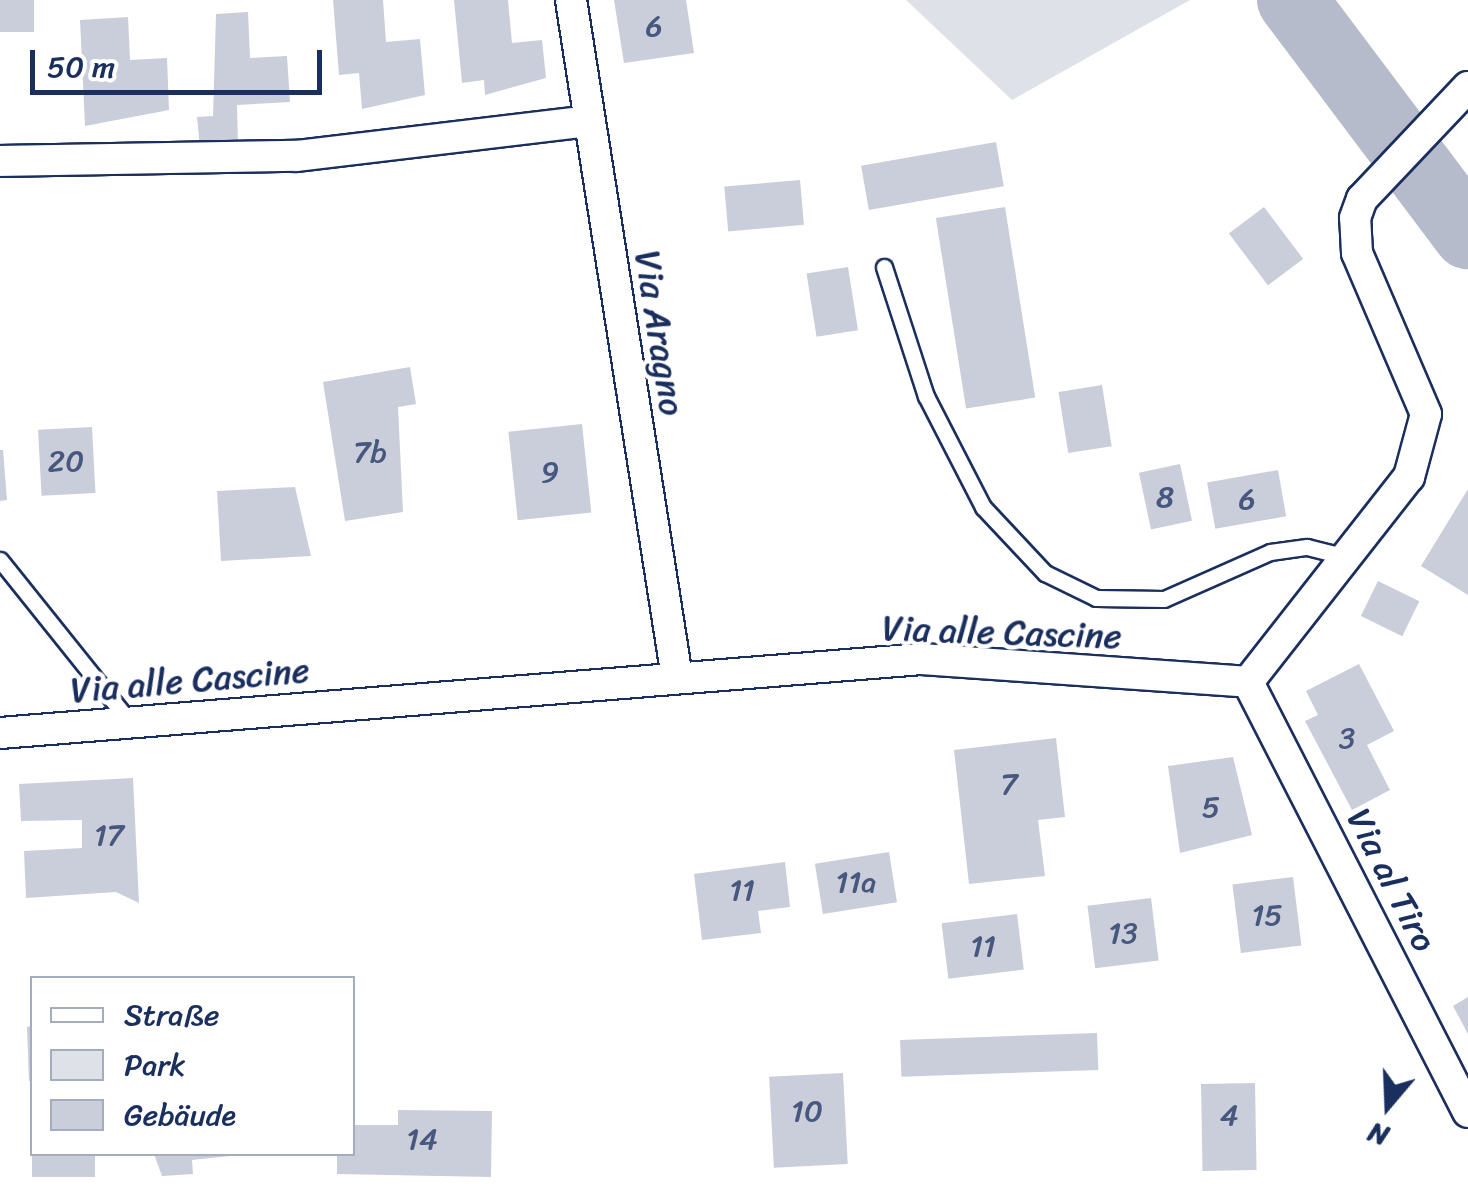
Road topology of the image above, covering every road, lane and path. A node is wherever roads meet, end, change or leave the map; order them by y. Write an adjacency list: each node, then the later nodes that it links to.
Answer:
1 (571, 0): 3 (street, Via Aragno)
2 (1462, 92): 6 (street)
3 (588, 121): 4 (street); 8 (street, Via Aragno)
4 (0, 161)
5 (884, 267): 6 (lane)
6 (1344, 556): 9 (street)
7 (0, 560): 10 (lane)
8 (677, 678): 9 (street, Via alle Cascine); 10 (street, Via alle Cascine)
9 (1248, 682): 12 (street, Via al Tiro)
10 (130, 722): 11 (street, Via alle Cascine)
11 (0, 733)
12 (1468, 1112)

